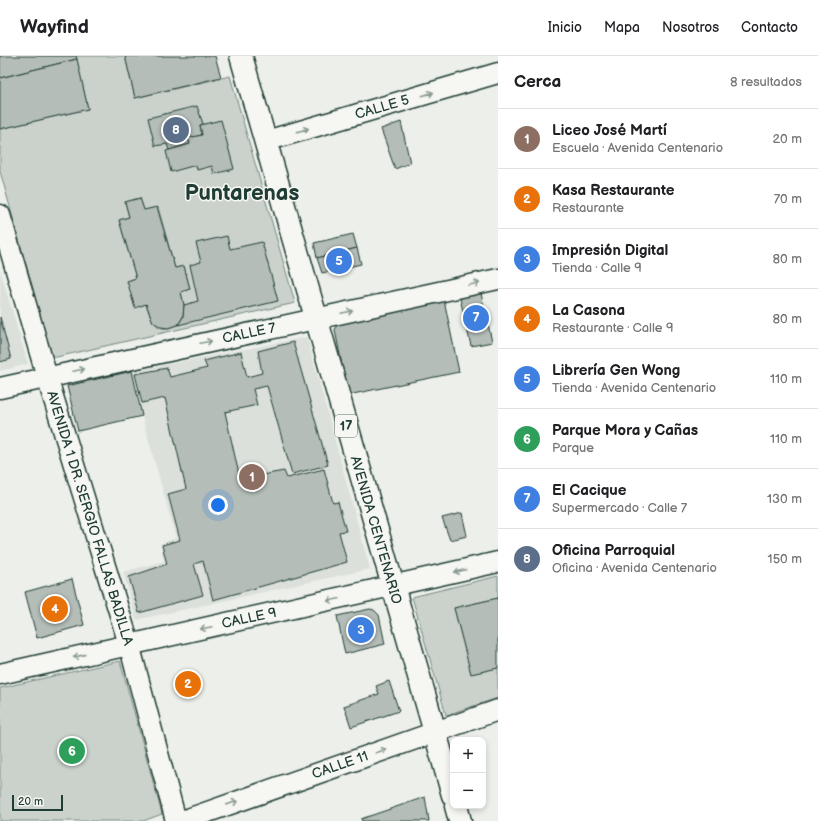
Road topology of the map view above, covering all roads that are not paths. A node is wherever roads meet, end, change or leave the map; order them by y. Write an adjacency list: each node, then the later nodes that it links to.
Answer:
1 (241, 56): 3 (main road, AVENIDA CENTENARIO / 17)
2 (498, 73): 3 (street, CALLE 5, one-way to 2)
3 (266, 141): 6 (main road, AVENIDA CENTENARIO / 17)
4 (0, 215): 7 (street, AVENIDA 1 DR. SERGIO FALLAS BADILLA)
5 (498, 278): 6 (street, CALLE 7, one-way to 5)
6 (315, 319): 7 (street, CALLE 7, one-way to 6); 10 (main road, AVENIDA CENTENARIO / 17)
7 (47, 377): 8 (street, CALLE 7); 11 (street, AVENIDA 1 DR. SERGIO FALLAS BADILLA)
8 (0, 388)
9 (498, 562): 10 (street, CALLE 9, one-way to 10)
10 (392, 587): 11 (street, CALLE 9, one-way to 11); 14 (main road, AVENIDA CENTENARIO / 17)
11 (129, 644): 12 (street, CALLE 9, one-way to 12); 17 (street, AVENIDA 1 DR. SERGIO FALLAS BADILLA)
12 (0, 674)
13 (498, 710): 14 (street, CALLE 11)
14 (435, 731): 15 (main road, AVENIDA CENTENARIO / 17); 18 (street, CALLE 11, one-way to 14)
15 (450, 784)
16 (457, 809): 19 (main road)
17 (176, 821)
18 (182, 821)
19 (460, 821)

